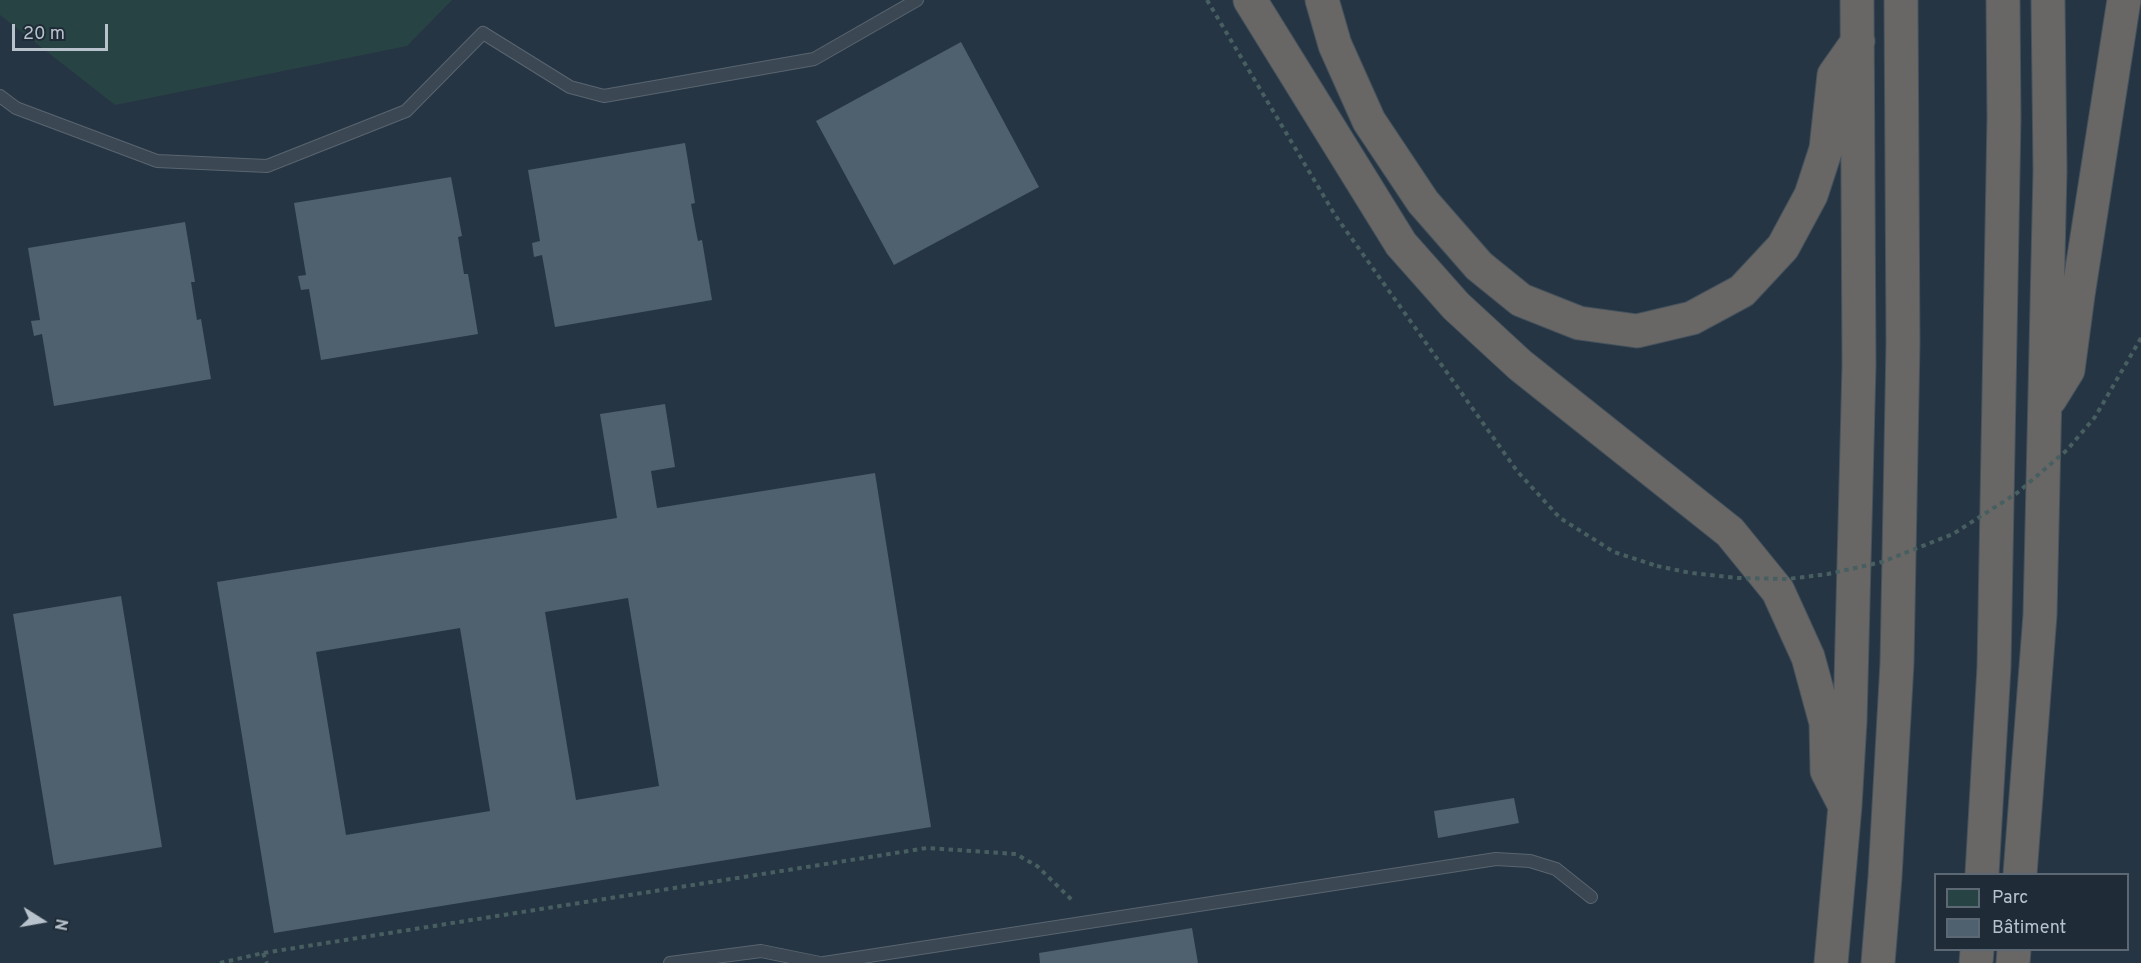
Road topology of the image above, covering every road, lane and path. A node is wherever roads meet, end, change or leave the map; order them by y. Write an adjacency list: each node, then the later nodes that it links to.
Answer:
1 (917, 0): 10 (lane)
2 (1250, 0): 14 (highway)
3 (1322, 0): 9 (highway)
4 (1857, 0): 9 (highway)
5 (1901, 0): 25 (highway)
6 (2003, 0): 15 (highway)
7 (2048, 0): 12 (highway)
8 (2124, 0): 12 (highway)
9 (1857, 41): 14 (highway)
10 (0, 96)
11 (2141, 338): 13 (path, bridge)
12 (2046, 405): 16 (highway)
13 (1657, 566)
14 (1845, 806): 24 (highway)
15 (1982, 873)
16 (2020, 873)
17 (1591, 897): 18 (lane)
18 (1089, 922): 19 (path); 23 (lane)
19 (263, 953): 20 (path); 21 (path)
20 (220, 963)
21 (267, 963)
22 (670, 963): 23 (lane)
23 (822, 963)
24 (1831, 963)
25 (1878, 963)

